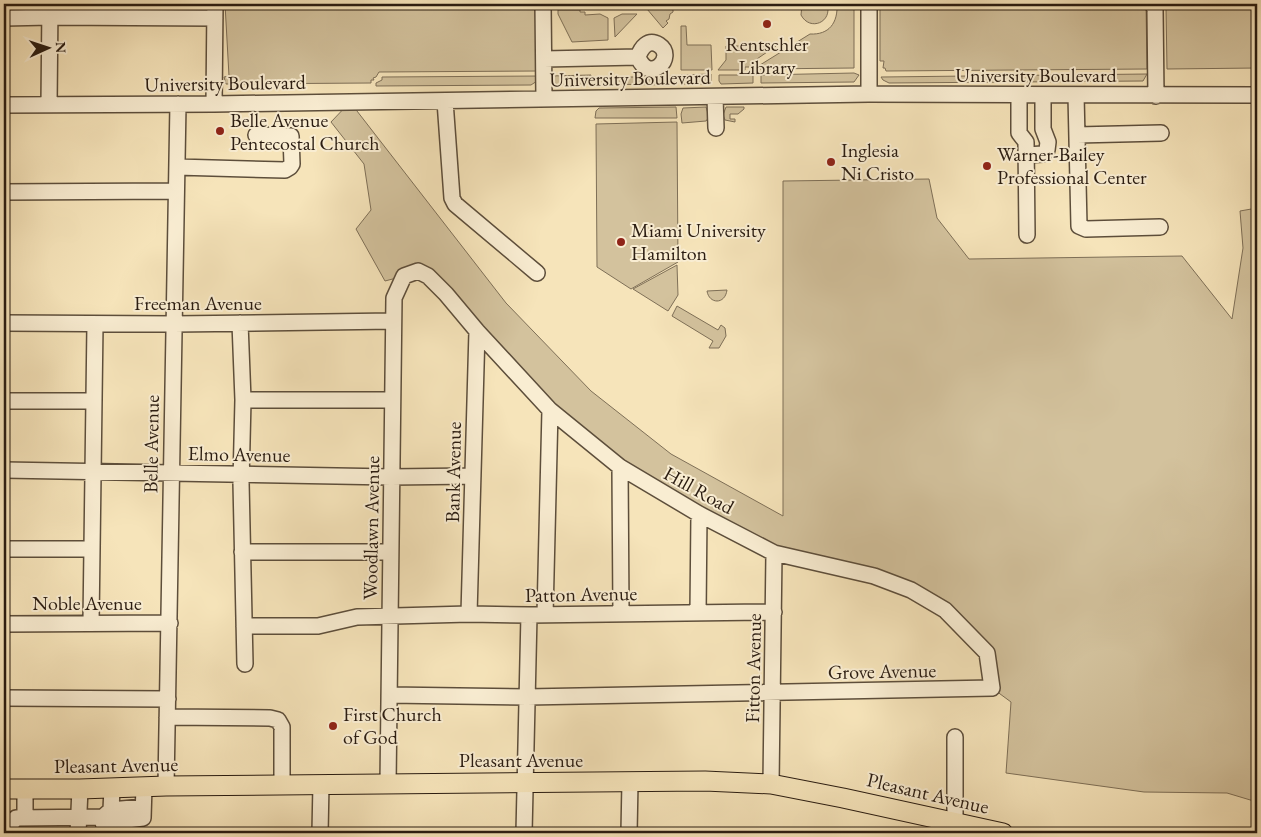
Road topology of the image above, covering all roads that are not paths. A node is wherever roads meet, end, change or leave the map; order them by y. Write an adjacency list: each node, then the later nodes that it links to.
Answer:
1 (543, 4): 8 (street)
2 (868, 4): 9 (street)
3 (1153, 4): 13 (street)
4 (50, 10): 5 (street); 6 (street); 18 (street)
5 (215, 11): 20 (street)
6 (4, 18)
7 (638, 57): 8 (street)
8 (544, 59): 16 (street)
9 (869, 94): 10 (street, University Boulevard); 15 (street, University Boulevard)
10 (1019, 95): 11 (street, University Boulevard); 26 (street)
11 (1043, 95): 12 (street, University Boulevard); 26 (street)
12 (1076, 95): 13 (street, University Boulevard); 25 (street)
13 (1156, 96): 14 (street, University Boulevard)
14 (1257, 96)
15 (716, 97): 16 (street, University Boulevard); 22 (street)
16 (544, 99): 17 (street, University Boulevard)
17 (445, 101): 20 (street, University Boulevard); 32 (street)
18 (49, 104): 19 (street, University Boulevard); 21 (street, University Boulevard)
19 (178, 104): 20 (street, University Boulevard); 27 (street, Belle Avenue)
20 (214, 104)
21 (4, 105)
22 (716, 128)
23 (1160, 133): 25 (street)
24 (256, 135): 27 (street)
25 (1077, 135): 30 (street)
26 (1026, 155): 31 (street)
27 (177, 167): 28 (street, Belle Avenue)
28 (176, 191): 29 (street); 38 (street, Belle Avenue)
29 (4, 192)
30 (1160, 227)
31 (1027, 235)
32 (537, 273)
33 (404, 276): 34 (street, Woodlawn Avenue); 39 (street, Hill Road)
34 (393, 321): 35 (street, Freeman Avenue); 42 (street, Woodlawn Avenue)
35 (240, 323): 38 (street, Freeman Avenue); 41 (street)
36 (4, 324): 37 (street, Freeman Avenue)
37 (95, 324): 38 (street, Freeman Avenue); 43 (street)
38 (174, 324): 48 (street, Belle Avenue)
39 (477, 331): 44 (street, Hill Road); 50 (street, Bank Avenue)
40 (4, 400): 43 (street)
41 (243, 400): 42 (street); 49 (street)
42 (392, 400): 51 (street, Woodlawn Avenue)
43 (94, 401): 47 (street)
44 (550, 410): 45 (street, Hill Road); 63 (street)
45 (620, 467): 52 (street, Hill Road); 61 (street)
46 (4, 470): 47 (street, Elmo Avenue)
47 (92, 472): 48 (street, Elmo Avenue); 54 (street)
48 (170, 473): 49 (street, Elmo Avenue); 66 (street, Belle Avenue)
49 (241, 474): 51 (street, Elmo Avenue); 55 (street)
50 (473, 476): 51 (street, Elmo Avenue); 60 (street, Bank Avenue)
51 (391, 477): 56 (street, Woodlawn Avenue)
52 (699, 514): 57 (street, Hill Road); 59 (street)
53 (4, 549): 54 (street)
54 (92, 549): 65 (street)
55 (242, 552): 56 (street); 68 (street)
56 (390, 552): 64 (street, Woodlawn Avenue)
57 (774, 553): 58 (street, Fitton Avenue); 70 (street, Hill Road)
58 (774, 612): 59 (street, Patton Avenue); 71 (street, Fitton Avenue)
59 (698, 613): 61 (street, Patton Avenue)
60 (469, 614): 62 (street, Patton Avenue); 64 (street, Patton Avenue)
61 (621, 614): 63 (street, Patton Avenue)
62 (529, 615): 63 (street, Patton Avenue); 73 (street)
63 (545, 615)
64 (390, 616): 68 (street); 72 (street, Woodlawn Avenue)
65 (91, 623): 66 (street, Noble Avenue); 67 (street, Noble Avenue)
66 (170, 623): 75 (street, Belle Avenue)
67 (4, 624)
68 (244, 626): 69 (street)
69 (245, 664)
70 (992, 688): 71 (street, Grove Avenue)
71 (773, 693): 73 (street, Grove Avenue); 83 (street, Fitton Avenue)
72 (389, 695): 73 (street, Grove Avenue); 82 (street, Woodlawn Avenue)
73 (527, 697): 78 (street)
74 (4, 698): 75 (street)
75 (168, 700): 76 (street, Belle Avenue)
76 (167, 717): 80 (street); 85 (street, Belle Avenue)
77 (955, 737): 92 (street)
78 (525, 782): 79 (main road, Pleasant Avenue); 82 (main road, Pleasant Avenue); 96 (street)
79 (630, 782): 83 (main road, Pleasant Avenue); 97 (street)
80 (282, 784): 81 (main road, Pleasant Avenue); 85 (main road, Pleasant Avenue)
81 (321, 784): 82 (main road, Pleasant Avenue); 95 (street)
82 (388, 784)
83 (771, 784): 92 (main road, Pleasant Avenue)
84 (144, 786): 85 (main road, Pleasant Avenue); 87 (main road, Pleasant Avenue); 91 (street)
85 (166, 786)
86 (4, 788): 88 (main road, Pleasant Avenue)
87 (112, 788): 89 (main road, Pleasant Avenue); 91 (street)
88 (25, 789): 89 (main road, Pleasant Avenue); 90 (street)
89 (80, 789): 93 (street)
90 (25, 818): 93 (street); 94 (street)
91 (105, 821): 93 (street)
92 (955, 823): 98 (main road, Pleasant Avenue)
93 (79, 826)
94 (10, 833)
95 (320, 833)
96 (524, 833)
97 (629, 833)
98 (1003, 833)

